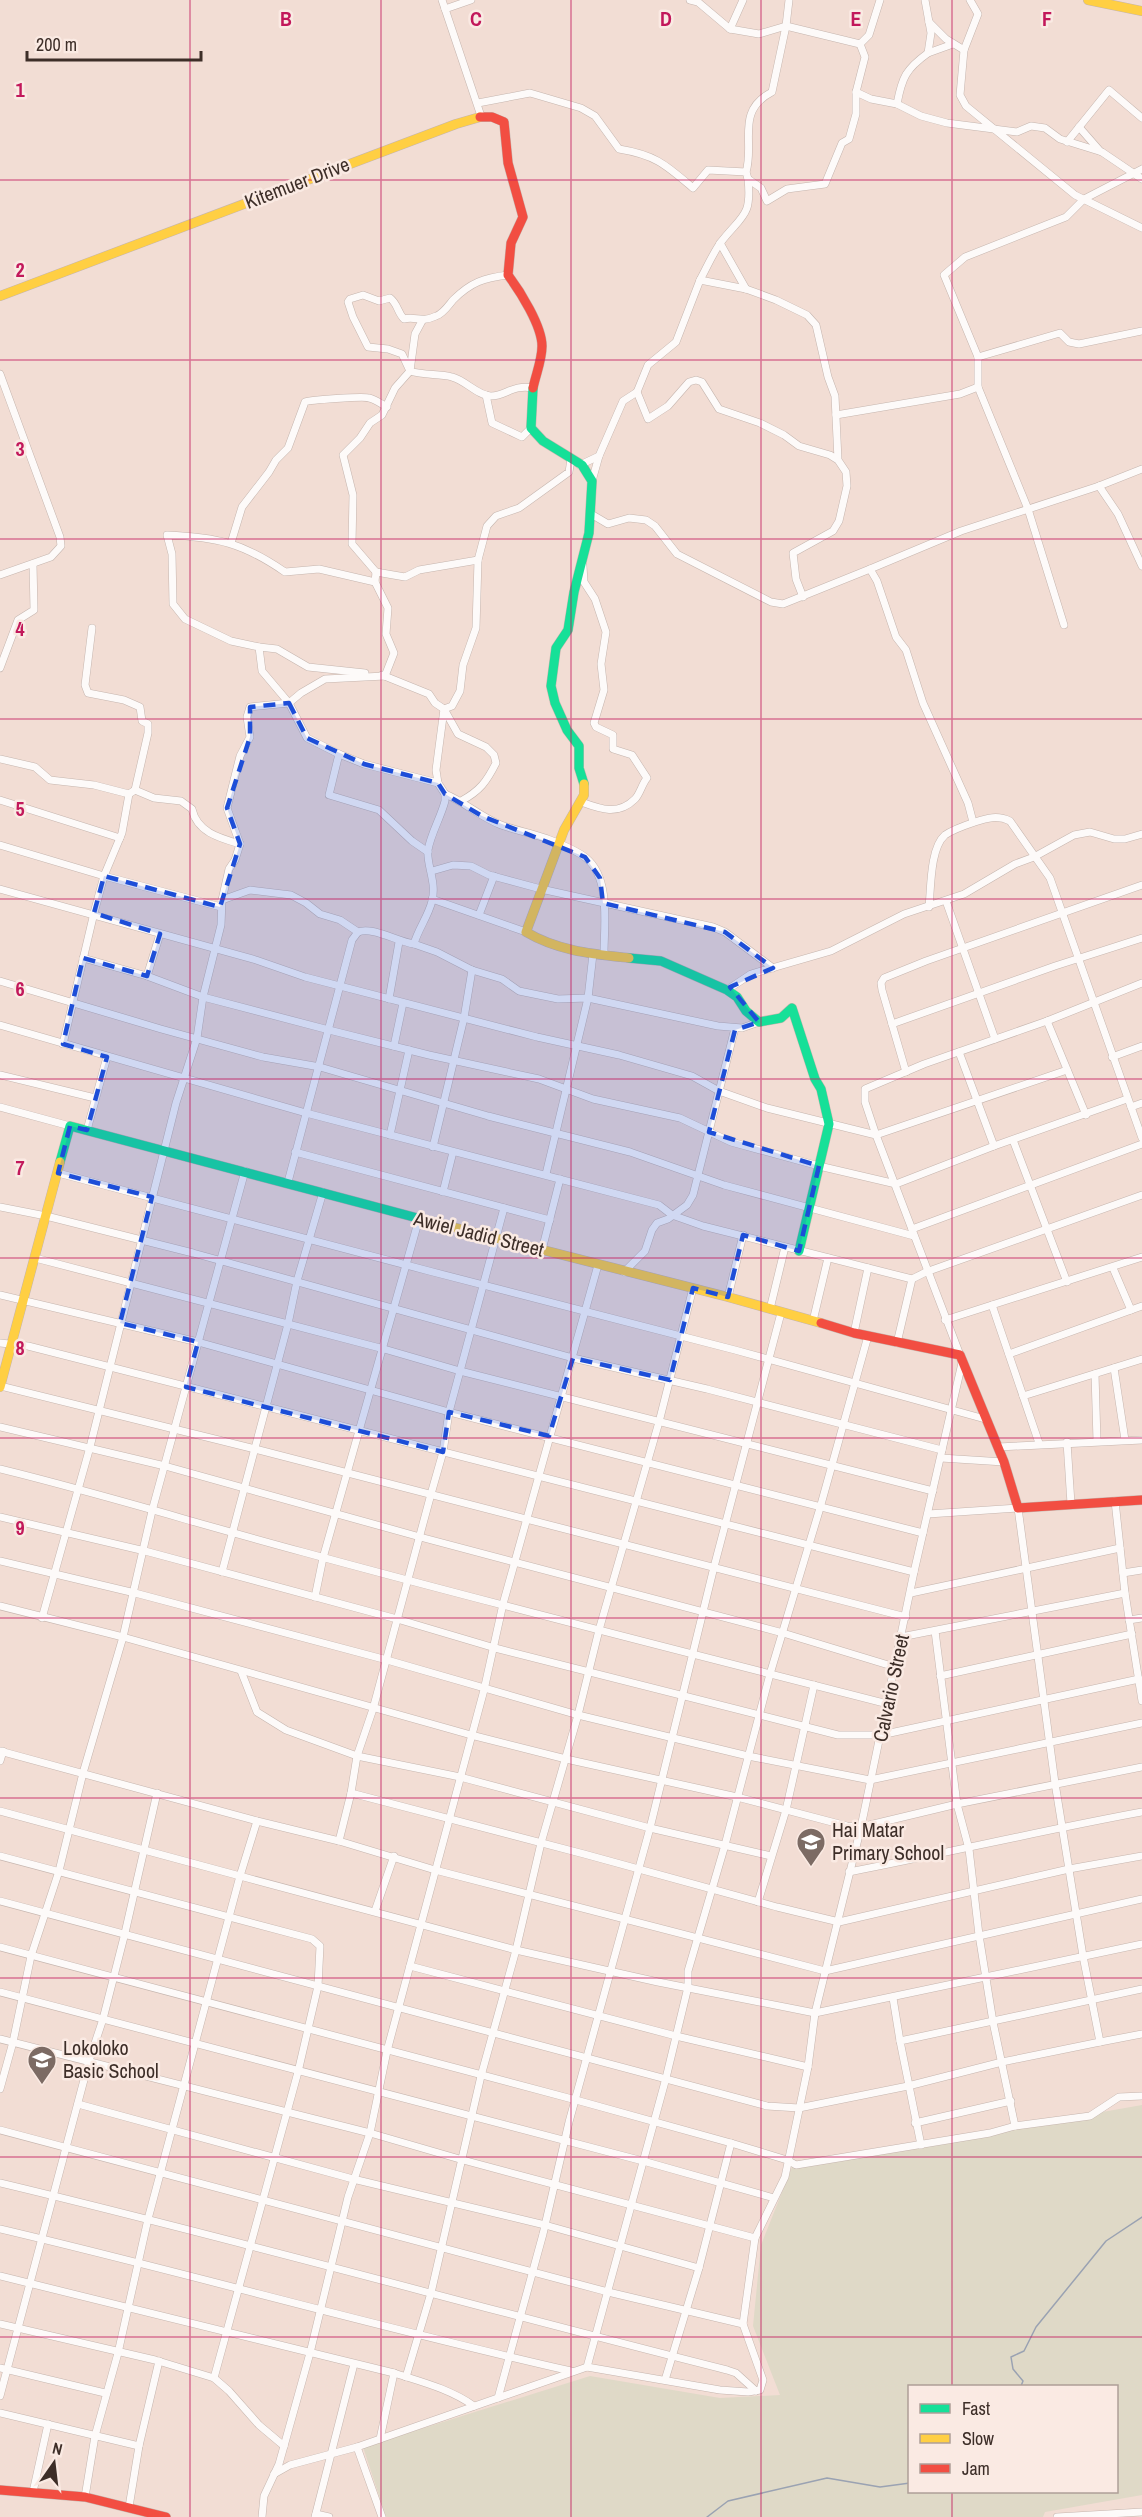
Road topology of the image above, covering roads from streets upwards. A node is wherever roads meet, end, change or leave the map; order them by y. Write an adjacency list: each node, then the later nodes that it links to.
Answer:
1 (442, 0): 11 (street)
2 (471, 0): 11 (street)
3 (690, 0): 10 (street)
4 (743, 0): 15 (street)
5 (789, 0): 14 (street)
6 (880, 0): 16 (street)
7 (925, 0): 13 (street)
8 (970, 0): 18 (street)
9 (1088, 0): 12 (street)
10 (698, 1): 15 (street)
11 (445, 9): 21 (street)
12 (1142, 11)
13 (927, 20): 17 (street); 19 (street)
14 (786, 26): 15 (street); 16 (street); 30 (street)
15 (730, 29)
16 (860, 44): 20 (street)
17 (953, 44): 18 (street); 19 (street)
18 (964, 50): 26 (street)
19 (928, 53): 22 (street)
20 (856, 93): 22 (street); 30 (street)
21 (478, 103): 23 (street); 30 (street)
22 (897, 104): 26 (street)
23 (481, 116): 34 (street); 37 (street, Kitemuer Drive)
24 (1142, 118): 25 (street)
25 (1079, 128): 27 (street); 28 (street)
26 (996, 129): 27 (street); 31 (street)
27 (1067, 142): 28 (street)
28 (1102, 152): 29 (street)
29 (1140, 174): 31 (street)
30 (747, 176): 33 (street)
31 (1084, 199): 32 (street); 40 (street)
32 (1142, 228)
33 (720, 243): 35 (street); 36 (street)
34 (508, 275): 38 (street); 44 (street)
35 (700, 280): 36 (street); 45 (street)
36 (746, 289): 48 (street)
37 (0, 296)
38 (422, 321): 41 (street); 41 (street)
39 (1142, 331): 40 (street)
40 (978, 357): 43 (street)
41 (410, 372): 46 (street); 47 (street)
42 (0, 374): 62 (street)
43 (978, 387): 48 (street); 57 (street)
44 (532, 388): 46 (street); 49 (street)
45 (637, 392): 50 (street); 52 (street)
46 (486, 395): 49 (street)
47 (387, 406): 59 (street); 65 (street)
48 (836, 415): 52 (street)
49 (531, 428): 51 (street)
50 (599, 456): 53 (street); 55 (street)
51 (571, 459): 53 (street); 61 (street)
52 (838, 460): 68 (street)
53 (580, 465): 55 (street)
54 (1142, 469): 56 (street)
55 (592, 481): 58 (street)
56 (1099, 486): 57 (street); 63 (street)
57 (1028, 509): 64 (street); 69 (street)
58 (591, 514): 60 (street); 68 (street)
59 (231, 543): 67 (street); 71 (street)
60 (583, 558): 83 (street); 83 (street)
61 (478, 560): 65 (street); 75 (street)
62 (33, 564): 66 (street); 72 (street)
63 (1142, 566)
64 (870, 569): 68 (street); 84 (street)
65 (376, 572): 67 (street)
66 (0, 576)
67 (375, 582): 73 (street)
68 (803, 597)
69 (1064, 625)
70 (92, 628): 79 (street)
71 (259, 647): 73 (street); 74 (street)
72 (0, 669)
73 (385, 676): 74 (street); 75 (street)
74 (289, 703): 76 (street); 88 (street)
75 (444, 710): 78 (street); 82 (street)
76 (339, 754): 78 (street); 90 (street)
77 (0, 759): 79 (street)
78 (438, 783): 80 (street)
79 (132, 792): 86 (street); 88 (street)
80 (445, 794): 82 (street); 90 (street)
81 (0, 800): 86 (street)
82 (461, 801): 87 (street)
83 (581, 802): 87 (street)
84 (973, 822): 91 (street); 102 (street)
85 (1142, 834): 91 (street)
86 (120, 838): 93 (street)
87 (558, 843): 97 (street); 100 (street)
88 (240, 844): 101 (street)
89 (0, 845): 93 (street)
90 (428, 852): 92 (street)
91 (1034, 857): 99 (street); 104 (street)
92 (432, 871): 94 (street); 98 (street)
93 (104, 876): 101 (street); 103 (street)
94 (494, 876): 97 (street); 105 (street)
95 (1142, 885): 104 (street)
96 (0, 889): 103 (street)
97 (541, 889): 100 (street); 107 (street)
98 (432, 899): 105 (street); 111 (street)
99 (946, 901): 102 (street); 112 (street)
100 (603, 903): 115 (street); 118 (street)
101 (222, 904): 106 (street); 113 (street)
102 (929, 907): 118 (street)
103 (94, 913): 108 (street); 116 (street)
104 (1064, 914): 112 (street); 117 (street)
105 (479, 915): 107 (street)
106 (358, 932): 110 (street); 123 (street)
107 (526, 932): 114 (street)
108 (160, 934): 113 (street); 120 (street)
109 (1142, 938): 117 (street)
110 (399, 942): 111 (street); 127 (street)
111 (414, 944): 119 (street)
112 (963, 948): 125 (street); 135 (street)
113 (215, 949): 123 (street); 126 (street)
114 (593, 954): 115 (street); 128 (street)
115 (604, 954): 124 (street)
116 (83, 958): 120 (street); 129 (street)
117 (1079, 960): 125 (street); 130 (street)
118 (773, 968): 124 (street)
119 (472, 970): 128 (street); 132 (street)
120 (147, 976): 126 (street)
121 (0, 981): 129 (street)
122 (1142, 983): 130 (street)
123 (339, 986): 127 (street); 138 (street)
124 (728, 990): 134 (street)
125 (979, 994): 135 (street); 140 (street)
126 (203, 997): 138 (street); 139 (street)
127 (389, 999): 131 (street)
128 (588, 999): 137 (street); 144 (street)
129 (73, 1002): 139 (street); 141 (street)
130 (1093, 1002): 133 (street); 148 (street)
131 (403, 1003): 132 (street); 142 (street)
132 (464, 1018): 144 (street); 149 (street)
133 (1047, 1021): 140 (street); 151 (street)
134 (759, 1022): 137 (street); 167 (street)
135 (892, 1024): 152 (street)
136 (0, 1026): 141 (street)
137 (735, 1028): 157 (street)
138 (329, 1030): 142 (street); 150 (street)
139 (198, 1038): 150 (street); 154 (street)
140 (995, 1039): 146 (street)
141 (63, 1044): 147 (street)
142 (394, 1046): 145 (street)
143 (1142, 1046): 148 (street)
144 (578, 1047): 155 (street); 157 (street)
145 (409, 1050): 149 (street); 156 (street)
146 (959, 1052): 152 (street); 161 (street)
147 (107, 1057): 154 (street); 158 (street)
148 (1112, 1057): 159 (street)
149 (453, 1060): 155 (street); 160 (street)
150 (320, 1067): 156 (street); 165 (street)
151 (1067, 1070): 161 (street); 166 (street)
152 (906, 1071): 173 (street)
153 (0, 1075): 158 (street)
154 (183, 1078): 165 (street); 179 (street)
155 (568, 1088): 170 (street); 171 (street)
156 (400, 1090): 160 (street); 172 (street)
157 (719, 1091): 167 (street); 170 (street)
158 (95, 1098): 169 (street)
159 (1128, 1099): 164 (street); 166 (street)
160 (444, 1101): 171 (street); 178 (street)
161 (976, 1101): 173 (street); 177 (street)
162 (1142, 1103): 164 (street)
163 (0, 1107): 168 (street, Awiel Jadid Street)
164 (1131, 1107): 174 (street)
165 (306, 1113): 172 (street); 180 (street)
166 (1086, 1115): 175 (street)
167 (829, 1125): 173 (street); 182 (street)
168 (70, 1126): 169 (street, Awiel Jadid Street); 184 (street)
169 (87, 1130): 179 (street, Awiel Jadid Street)
170 (709, 1132): 182 (street); 186 (street)
171 (556, 1133): 185 (street); 186 (street)
172 (390, 1135): 178 (street)
173 (876, 1135): 189 (street)
174 (1142, 1138)
175 (1013, 1140): 177 (street); 190 (street)
176 (1142, 1144): 190 (street)
177 (994, 1146): 189 (street)
178 (433, 1147): 181 (street)
179 (164, 1151): 183 (street, Awiel Jadid Street); 194 (street)
180 (295, 1152): 188 (street); 192 (street)
181 (453, 1152): 185 (street); 192 (street)
182 (819, 1167): 189 (street); 196 (street)
183 (245, 1171): 188 (street, Awiel Jadid Street); 200 (street)
184 (58, 1173): 194 (street); 198 (street)
185 (546, 1174): 187 (street)
186 (699, 1177): 196 (street); 199 (street)
187 (560, 1179): 199 (street); 202 (street)
188 (288, 1182): 191 (street, Awiel Jadid Street)
189 (896, 1184): 204 (street)
190 (1030, 1185): 203 (street); 204 (street)
191 (323, 1191): 201 (street, Awiel Jadid Street); 207 (street)
192 (443, 1192): 197 (street)
193 (1142, 1195): 203 (street)
194 (152, 1197): 200 (street); 208 (street)
195 (0, 1207): 198 (street)
196 (810, 1207): 204 (street); 211 (street)
197 (504, 1208): 202 (street); 206 (street)
198 (46, 1215): 208 (street); 213 (street)
199 (672, 1215): 205 (street); 220 (street)
200 (231, 1218): 207 (street); 215 (street)
201 (419, 1219): 206 (street, Awiel Jadid Street); 216 (street)
202 (550, 1220): 210 (street)
203 (1046, 1229): 221 (street); 225 (street)
204 (913, 1232): 221 (street)
205 (743, 1235): 209 (street); 229 (street)
206 (495, 1238): 210 (street, Awiel Jadid Street); 226 (street)
207 (309, 1239): 216 (street); 223 (street)
208 (141, 1241): 215 (street); 224 (street)
209 (785, 1246): 211 (street); 235 (street)
210 (542, 1250): 217 (street, Awiel Jadid Street)
211 (799, 1251): 214 (street)
212 (1142, 1257): 219 (street)
213 (35, 1258): 224 (street); 230 (street)
214 (828, 1258): 218 (street); 240 (street)
215 (219, 1261): 223 (street); 231 (street)
216 (406, 1265): 226 (street); 234 (street)
217 (598, 1265): 220 (street, Awiel Jadid Street); 237 (street)
218 (868, 1268): 222 (street); 244 (street)
219 (1113, 1268): 225 (street); 236 (street)
220 (624, 1272): 227 (street, Awiel Jadid Street)
221 (926, 1272): 222 (street); 239 (street)
222 (912, 1279): 249 (street)
223 (297, 1281): 234 (street); 242 (street)
224 (131, 1282): 231 (street); 241 (street)
225 (1067, 1282): 232 (street)
226 (484, 1286): 237 (street); 243 (street)
227 (693, 1288): 229 (street, Awiel Jadid Street); 245 (street)
228 (0, 1295): 230 (street)
229 (728, 1297): 235 (street, Awiel Jadid Street)
230 (24, 1302): 241 (street); 250 (street)
231 (208, 1303): 242 (street); 247 (street)
232 (992, 1305): 239 (street); 252 (street)
233 (1142, 1306): 236 (street)
234 (395, 1307): 243 (street); 251 (street)
235 (770, 1309): 238 (street, Awiel Jadid Street)
236 (1131, 1310): 252 (street)
237 (586, 1311): 245 (street); 253 (street)
238 (781, 1313): 240 (street, Awiel Jadid Street); 254 (street)
239 (945, 1320): 255 (street)
240 (813, 1321): 244 (street, Awiel Jadid Street)
241 (120, 1323): 247 (street); 258 (street)
242 (288, 1324): 251 (street); 257 (street)
243 (473, 1330): 253 (street); 260 (street)
244 (854, 1333): 246 (street, Awiel Jadid Street)
245 (680, 1335): 254 (street); 262 (street)
246 (868, 1336): 249 (street, Awiel Jadid Street); 263 (street)
247 (198, 1342): 257 (street); 265 (street)
248 (0, 1343): 250 (street)
249 (897, 1343): 255 (street, Awiel Jadid Street)
250 (10, 1346): 258 (street); 264 (street)
251 (384, 1349): 260 (street); 266 (street)
252 (1009, 1354): 268 (street)
253 (573, 1358): 262 (street); 267 (street)
254 (768, 1359): 263 (street); 269 (street)
255 (961, 1359): 271 (street, Calvario Street); 274 (street)
256 (1142, 1359): 259 (street)
257 (276, 1364): 266 (street); 270 (street)
258 (110, 1367): 265 (street); 272 (street)
259 (1114, 1368): 261 (street); 281 (street)
260 (460, 1371): 267 (street); 273 (street)
261 (1095, 1374): 268 (street); 284 (street)
262 (670, 1380): 269 (street); 275 (street)
263 (855, 1382): 271 (street); 276 (street)
264 (0, 1386): 272 (street)
265 (186, 1387): 270 (street); 278 (street)
266 (372, 1390): 273 (street); 279 (street)
267 (560, 1396): 275 (street); 280 (street)
268 (1023, 1396): 285 (street)
269 (756, 1403): 276 (street); 286 (street)
270 (264, 1408): 279 (street); 289 (street)
271 (951, 1408): 274 (street); 291 (street, Calvario Street)
272 (99, 1411): 278 (street); 287 (street)
273 (449, 1412): 280 (street); 290 (street)
274 (985, 1419): 288 (street)
275 (658, 1422): 286 (street); 293 (street)
276 (843, 1425): 291 (street); 295 (street)
277 (0, 1427): 287 (street)
278 (176, 1429): 289 (street); 294 (street)
279 (359, 1432): 290 (street); 297 (street)
280 (549, 1436): 293 (street); 298 (street)
281 (1125, 1440): 282 (street); 284 (street)
282 (1142, 1440)
283 (1067, 1442): 284 (street); 285 (street); 307 (street)
284 (1097, 1442)
285 (1039, 1443): 288 (street)
286 (746, 1446): 295 (street); 299 (street)
287 (90, 1447): 294 (street); 300 (street)
288 (998, 1447): 292 (street)
289 (255, 1449): 297 (street); 301 (street)
290 (442, 1452): 298 (street); 303 (street)
291 (941, 1454): 292 (street); 302 (street, Calvario Street)
292 (1004, 1462): 309 (street)
293 (646, 1464): 299 (street); 306 (street)
294 (165, 1466): 301 (street); 310 (street)
295 (830, 1466): 302 (street); 308 (street)
296 (0, 1469): 300 (street)
297 (349, 1474): 303 (street); 312 (street)
298 (538, 1476): 306 (street); 314 (street)
299 (735, 1485): 308 (street); 315 (street)
300 (78, 1488): 310 (street); 316 (street)
301 (244, 1488): 312 (street); 317 (street)
302 (933, 1491): 311 (street, Calvario Street)
303 (431, 1494): 314 (street); 319 (street)
304 (1142, 1500): 305 (street)
305 (1115, 1501): 307 (street); 322 (street)
306 (634, 1502): 315 (street); 320 (street)
307 (1071, 1504): 309 (street)
308 (820, 1508): 318 (street); 321 (street)
309 (1018, 1508): 311 (street); 328 (street)
310 (152, 1511): 317 (street); 323 (street)
311 (928, 1514): 318 (street, Calvario Street)
312 (337, 1515): 319 (street); 324 (street)
313 (0, 1517): 316 (street)
314 (527, 1519): 320 (street); 326 (street)
315 (726, 1526): 321 (street); 327 (street)
316 (65, 1532): 323 (street); 333 (street)
317 (232, 1533): 324 (street); 330 (street)
318 (923, 1533): 331 (street, Calvario Street)
319 (420, 1538): 326 (street); 334 (street)
320 (624, 1544): 327 (street); 335 (street)
321 (808, 1546): 331 (street); 336 (street)
322 (1120, 1548): 328 (street); 332 (street)
323 (145, 1551): 330 (street); 337 (street)
324 (323, 1558): 334 (street); 340 (street)
325 (0, 1561): 333 (street)
326 (514, 1562): 335 (street); 341 (street)
327 (714, 1567): 336 (street); 343 (street)
328 (1027, 1569): 338 (street); 344 (street)
329 (1142, 1570): 332 (street)
330 (222, 1572): 340 (street)
331 (914, 1572): 338 (street, Calvario Street)
332 (1123, 1573): 339 (street)
333 (53, 1575): 337 (street); 347 (street)
334 (407, 1580): 341 (street); 348 (street)
335 (612, 1586): 343 (street); 350 (street)
336 (795, 1588): 345 (street); 352 (street)
337 (135, 1593): 354 (street); 359 (street)
338 (910, 1593): 345 (street, Calvario Street)
339 (1125, 1593): 344 (street); 349 (street)
340 (315, 1597): 348 (street)
341 (503, 1604): 350 (street); 356 (street)
342 (0, 1606): 347 (street)
343 (704, 1612): 352 (street); 357 (street)
344 (1032, 1612): 351 (street); 358 (street)
345 (906, 1617): 355 (street, Calvario Street)
346 (1142, 1617): 349 (street)
347 (42, 1618): 354 (street)
348 (397, 1619): 356 (street); 359 (street)
349 (1129, 1620): 353 (street)
350 (599, 1630): 357 (street); 363 (street)
351 (935, 1631): 355 (street); 365 (street)
352 (783, 1633): 361 (street); 364 (street)
353 (1132, 1634): 358 (street); 360 (street)
354 (123, 1637): 362 (street); 391 (street)
355 (901, 1637): 361 (street, Calvario Street)
356 (495, 1648): 363 (street); 368 (street)
357 (692, 1653): 364 (street); 369 (street)
358 (1037, 1654): 365 (street); 370 (street)
359 (387, 1660): 368 (street); 373 (street)
360 (1139, 1660): 366 (street)
361 (895, 1667): 372 (street, Calvario Street)
362 (241, 1671): 373 (street); 384 (street)
363 (590, 1672): 369 (street); 374 (street)
364 (770, 1674): 367 (street); 375 (street)
365 (940, 1676): 376 (street)
366 (1138, 1679): 370 (street); 371 (street)
367 (814, 1685): 372 (street); 378 (street)
368 (484, 1690): 374 (street); 380 (street)
369 (683, 1696): 375 (street); 381 (street)
370 (1043, 1698): 376 (street); 382 (street)
371 (1142, 1701)
372 (888, 1704): 379 (street, Calvario Street)
373 (373, 1709): 380 (street); 384 (street)
374 (579, 1715): 381 (street); 386 (street)
375 (758, 1716): 378 (street); 385 (street)
376 (948, 1720): 379 (street); 388 (street)
377 (1142, 1723): 382 (street)
378 (805, 1726): 379 (street); 389 (street)
379 (881, 1735): 393 (street, Calvario Street)
380 (471, 1736): 386 (street); 392 (street)
381 (673, 1737): 385 (street); 394 (street)
382 (1049, 1742): 388 (street); 395 (street)
383 (1, 1751): 387 (street); 391 (street)
384 (357, 1756): 392 (street); 397 (street)
385 (748, 1756): 389 (street); 398 (street)
386 (566, 1759): 394 (street); 399 (street)
387 (0, 1761)
388 (952, 1763): 393 (street); 400 (street)
389 (795, 1766): 393 (street); 401 (street)
390 (1142, 1767): 395 (street)
391 (83, 1773): 396 (street); 409 (street)
392 (460, 1777): 399 (street); 404 (street)
393 (870, 1780): 407 (street, Calvario Street)
394 (660, 1781): 398 (street); 408 (street)
395 (1055, 1783): 400 (street); 406 (street)
396 (157, 1793): 405 (street); 413 (street)
397 (351, 1793): 404 (street); 410 (street)
398 (737, 1797): 401 (street); 412 (street)
399 (554, 1802): 408 (street); 411 (street)
400 (957, 1804): 407 (street); 414 (street)
401 (786, 1810): 407 (street); 417 (street)
402 (0, 1811): 409 (street)
403 (1142, 1812): 406 (street)
404 (448, 1818): 411 (street); 421 (street)
405 (257, 1821): 410 (street); 424 (street)
406 (1062, 1826): 414 (street); 420 (street)
407 (861, 1827): 423 (street, Calvario Street)
408 (650, 1828): 412 (street); 419 (street)
409 (69, 1829): 413 (street); 422 (street)
410 (339, 1840): 416 (street)
411 (541, 1843): 419 (street); 428 (street)
412 (725, 1845): 417 (street); 425 (street)
413 (143, 1848): 424 (street); 427 (street)
414 (969, 1849): 423 (street); 426 (street)
415 (0, 1856): 422 (street)
416 (394, 1856): 421 (street); 432 (street)
417 (771, 1856): 431 (street)
418 (1142, 1856): 420 (street)
419 (638, 1869): 425 (street); 436 (street)
420 (1069, 1869): 426 (street); 433 (street)
421 (435, 1870): 428 (street); 438 (street)
422 (58, 1871): 427 (street); 434 (street)
423 (849, 1872): 437 (street, Calvario Street)
424 (240, 1876): 432 (street); 435 (street)
425 (712, 1890): 431 (street); 441 (street)
426 (973, 1890): 437 (street); 440 (street)
427 (133, 1892): 435 (street); 439 (street)
428 (529, 1894): 436 (street); 444 (street)
429 (1142, 1899): 433 (street)
430 (0, 1901): 434 (street)
431 (758, 1902): 437 (street)
432 (375, 1911): 438 (street)
433 (1076, 1913): 440 (street); 446 (street)
434 (44, 1914): 439 (street); 445 (street)
435 (230, 1918): 447 (street); 453 (street)
436 (625, 1918): 441 (street); 449 (street)
437 (839, 1922): 450 (street, Calvario Street)
438 (421, 1925): 444 (street); 448 (street)
439 (125, 1933): 447 (street); 451 (street)
440 (978, 1935): 450 (street); 452 (street)
441 (697, 1938): 450 (street); 454 (street)
442 (1142, 1944): 446 (street)
443 (0, 1947): 445 (street)
444 (516, 1950): 449 (street); 457 (street)
445 (32, 1956): 451 (street); 458 (street)
446 (1083, 1956): 452 (street); 460 (street)
447 (218, 1958): 453 (street); 461 (street)
448 (410, 1966): 457 (street); 462 (street)
449 (609, 1971): 454 (street); 464 (street)
450 (825, 1971): 463 (street, Calvario Street)
451 (113, 1977): 461 (street); 465 (street)
452 (986, 1978): 459 (street); 466 (street)
453 (318, 1986): 462 (street); 467 (street)
454 (688, 1987): 463 (street); 470 (street)
455 (1142, 1989): 460 (street)
456 (0, 1992): 458 (street)
457 (503, 1992): 464 (street); 468 (street)
458 (22, 1998): 465 (street); 473 (street)
459 (893, 1998): 463 (street); 472 (street)
460 (1092, 1998): 466 (street); 474 (street)
461 (207, 2000): 467 (street); 475 (street)
462 (400, 2008): 468 (street); 476 (street)
463 (815, 2013): 480 (street, Calvario Street)
464 (599, 2017): 470 (street); 477 (street)
465 (103, 2019): 475 (street); 478 (street)
466 (993, 2022): 472 (street); 479 (street)
467 (307, 2029): 476 (street); 481 (street)
468 (492, 2034): 477 (street); 482 (street)
469 (1142, 2034): 474 (street)
470 (676, 2036): 480 (street); 483 (street)
471 (0, 2039): 473 (street)
472 (900, 2041): 485 (street)
473 (13, 2042): 478 (street); 484 (street)
474 (1100, 2042): 479 (street)
475 (196, 2043): 481 (street); 486 (street)
476 (387, 2051): 482 (street); 487 (street)
477 (588, 2057): 483 (street); 489 (street)
478 (89, 2061): 486 (street); 491 (street)
479 (1002, 2062): 485 (street); 490 (street)
480 (807, 2067): 492 (street, Calvario Street)
481 (298, 2072): 487 (street); 493 (street)
482 (482, 2076): 489 (street); 494 (street)
483 (666, 2078): 492 (street); 495 (street)
484 (1, 2085)
485 (908, 2086): 492 (street); 496 (street)
486 (183, 2087): 493 (street); 498 (street)
487 (377, 2093): 494 (street); 500 (street)
488 (1142, 2097): 497 (street)
489 (576, 2100): 495 (street); 501 (street)
490 (1011, 2101): 496 (street); 497 (street)
491 (78, 2104): 498 (street); 504 (street)
492 (799, 2108): 507 (street, Calvario Street)
493 (286, 2114): 500 (street); 505 (street)
494 (473, 2117): 501 (street); 506 (street)
495 (652, 2121): 502 (street); 508 (street)
496 (915, 2123): 503 (street)
497 (1015, 2126): 503 (street)
498 (172, 2129): 505 (street); 509 (street)
499 (0, 2130): 504 (street)
500 (370, 2133): 506 (street); 510 (street)
501 (565, 2142): 508 (street); 513 (street)
502 (731, 2143): 507 (street); 512 (street)
503 (921, 2145): 507 (street)
504 (68, 2147): 509 (street); 514 (street)
505 (275, 2158): 510 (street); 516 (street)
506 (462, 2160): 513 (street); 517 (street)
507 (788, 2160): 515 (street, Calvario Street)
508 (643, 2161): 512 (street); 518 (street)
509 (161, 2173): 516 (street); 519 (street)
510 (353, 2178): 517 (street); 520 (street)
511 (0, 2183): 514 (street)
512 (721, 2184): 515 (street); 522 (street)
513 (553, 2185): 518 (street); 521 (street)
514 (53, 2196): 519 (street); 525 (street)
515 (774, 2198): 524 (street, Calvario Street)
516 (262, 2201): 520 (street); 526 (street)
517 (452, 2202): 521 (street); 527 (street)
518 (632, 2206): 522 (street); 528 (street)
519 (148, 2219): 526 (street); 529 (street)
520 (341, 2222): 527 (street); 530 (street)
521 (545, 2225): 528 (street); 532 (street)
522 (710, 2225): 524 (street); 531 (street)
523 (0, 2229): 525 (street)
524 (755, 2238): 543 (street, Calvario Street)
525 (42, 2239): 529 (street); 534 (street)
526 (251, 2245): 530 (street); 535 (street)
527 (440, 2247): 532 (street); 537 (street)
528 (620, 2248): 531 (street); 536 (street)
529 (138, 2261): 535 (street); 538 (street)
530 (330, 2266): 537 (street); 539 (street)
531 (699, 2268): 540 (street)
532 (531, 2272): 536 (street); 541 (street)
533 (0, 2276): 534 (street)
534 (30, 2284): 538 (street); 544 (street)
535 (240, 2288): 539 (street); 545 (street)
536 (608, 2292): 540 (street); 547 (street)
537 (431, 2293): 541 (street); 546 (street)
538 (126, 2307): 545 (street); 548 (street)
539 (319, 2310): 546 (street); 549 (street)
540 (686, 2312): 543 (street); 551 (street)
541 (519, 2316): 547 (street); 550 (street)
542 (0, 2324): 544 (street)
543 (743, 2324): 561 (street)
544 (18, 2328): 548 (street); 555 (street)
545 (227, 2332): 549 (street); 559 (street)
546 (417, 2334): 550 (street); 558 (street)
547 (594, 2338): 551 (street); 554 (street)
548 (118, 2353): 552 (street); 562 (street)
549 (310, 2353): 553 (street); 571 (street)
550 (507, 2357): 556 (street); 564 (street)
551 (673, 2358): 560 (street); 561 (street)
552 (159, 2361): 559 (street); 570 (street)
553 (354, 2364): 557 (street); 573 (street)
554 (587, 2367): 556 (street); 560 (street)
555 (4, 2369): 562 (street); 563 (street)
556 (573, 2372): 564 (street)
557 (393, 2373): 558 (street); 569 (street)
558 (406, 2377): 565 (street)
559 (214, 2378): 571 (street)
560 (665, 2380): 561 (street)
561 (756, 2391)
562 (105, 2393): 568 (street)
563 (0, 2396)
564 (498, 2398): 565 (street)
565 (474, 2406): 569 (street)
566 (0, 2413): 567 (street)
567 (48, 2424): 568 (street); 576 (street)
568 (95, 2436): 570 (street); 577 (street)
569 (380, 2439): 572 (street)
570 (139, 2446): 578 (street)
571 (284, 2446): 574 (street)
572 (357, 2447): 573 (street); 584 (street)
573 (330, 2454): 574 (street); 580 (street)
574 (274, 2475): 582 (street)
575 (0, 2490): 576 (street)
576 (33, 2492): 577 (street)
577 (85, 2497): 578 (street)
578 (129, 2507): 581 (street)
579 (1142, 2512): 585 (street)
580 (315, 2515): 583 (street)
581 (166, 2517)
582 (262, 2517)
583 (329, 2517)
584 (382, 2517)
585 (1057, 2517)

